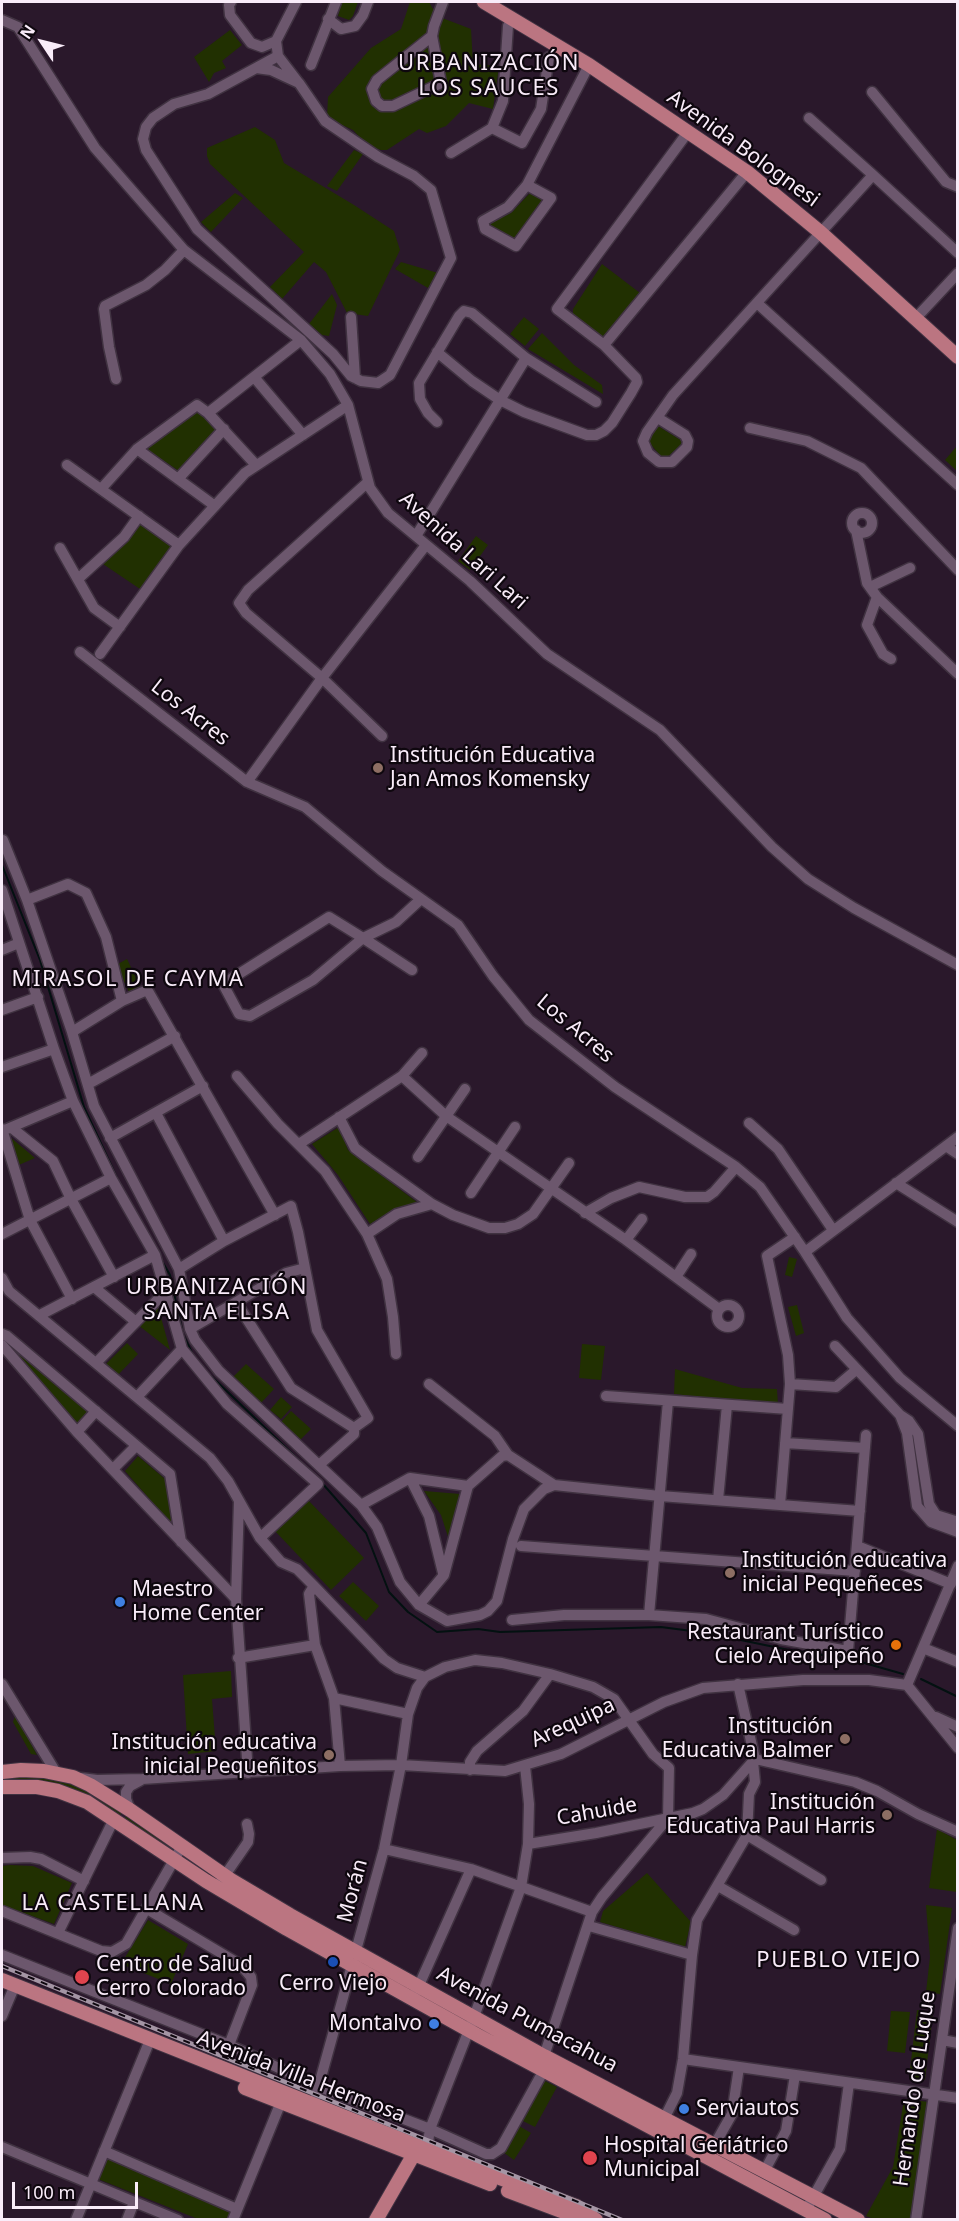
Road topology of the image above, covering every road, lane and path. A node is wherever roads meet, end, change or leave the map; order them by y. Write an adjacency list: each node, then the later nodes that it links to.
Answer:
1 (231, 2): 11 (street)
2 (296, 2): 11 (street)
3 (336, 2): 7 (street)
4 (368, 2): 7 (street)
5 (443, 2): 10 (street)
6 (484, 2): 8 (main road, Avenida Bolognesi)
7 (328, 19): 14 (street)
8 (513, 19): 15 (main road, Avenida Bolognesi); 20 (street)
9 (2, 20): 28 (street, Avenida Lari Lari)
10 (432, 36): 10 (street)
11 (276, 41): 12 (street)
12 (278, 56): 16 (street); 17 (street)
13 (549, 57): 20 (street)
14 (311, 65)
15 (590, 65): 21 (main road, Avenida Bolognesi); 25 (street)
16 (256, 68): 17 (street); 39 (street)
17 (299, 83): 42 (street)
18 (872, 93): 26 (street)
19 (809, 118): 24 (street)
20 (492, 128): 22 (street)
21 (688, 132): 23 (main road, Avenida Bolognesi); 35 (street)
22 (451, 153)
23 (747, 172): 27 (main road, Avenida Bolognesi); 35 (street)
24 (873, 175): 27 (street); 29 (street)
25 (527, 185): 25 (street)
26 (957, 188)
27 (820, 232): 31 (street); 33 (main road, Avenida Bolognesi)
28 (184, 250): 34 (street, Avenida Lari Lari); 43 (street)
29 (957, 253)
30 (957, 273): 33 (street)
31 (757, 303): 48 (street); 58 (street)
32 (351, 317): 42 (street)
33 (915, 320): 37 (main road, Avenida Bolognesi)
34 (301, 340): 40 (street, Avenida Lari Lari); 41 (street)
35 (604, 345): 44 (street)
36 (437, 352): 38 (street); 44 (street); 49 (street)
37 (957, 357)
38 (526, 358): 44 (street); 45 (street)
39 (342, 366): 40 (street); 42 (street)
40 (330, 374): 46 (street, Avenida Lari Lari)
41 (254, 376): 47 (street); 52 (street)
42 (355, 378)
43 (116, 379)
44 (500, 400): 63 (street)
45 (596, 402)
46 (348, 405): 52 (street); 57 (street, Avenida Lari Lari)
47 (208, 412): 51 (street); 53 (street)
48 (658, 418): 48 (street)
49 (437, 422)
50 (750, 428): 68 (street)
51 (224, 429): 55 (street); 56 (street)
52 (303, 435): 55 (street)
53 (137, 449): 56 (street); 59 (street)
54 (67, 465): 59 (street)
55 (256, 465): 60 (street)
56 (178, 479): 60 (street)
57 (368, 482): 63 (street, Avenida Lari Lari); 77 (street)
58 (957, 485)
59 (100, 489): 61 (street)
60 (215, 506): 65 (street)
61 (139, 516): 65 (street); 69 (street)
62 (856, 530): 70 (street)
63 (416, 536): 64 (street, Avenida Lari Lari)
64 (426, 545): 77 (street); 87 (street, Avenida Lari Lari)
65 (179, 546): 72 (street)
66 (60, 548): 69 (street)
67 (910, 568): 70 (street)
68 (957, 570)
69 (78, 579): 72 (street)
70 (870, 587): 71 (street)
71 (877, 597): 75 (street); 76 (street)
72 (120, 627): 74 (street)
73 (81, 652): 79 (street, Los Acres)
74 (100, 654)
75 (891, 659)
76 (957, 674)
77 (322, 678): 78 (street); 79 (street)
78 (382, 736)
79 (248, 782): 82 (street, Los Acres)
80 (3, 840): 83 (street)
81 (2, 891): 85 (street)
82 (421, 899): 84 (street); 117 (street, Los Acres)
83 (27, 900): 90 (street); 92 (street)
84 (363, 938): 84 (street); 88 (street)
85 (19, 943): 86 (street); 89 (street)
86 (2, 950)
87 (957, 965)
88 (412, 970)
89 (38, 997): 91 (street); 94 (street)
90 (122, 1001): 92 (street); 93 (street)
91 (2, 1010)
92 (72, 1032): 99 (street)
93 (175, 1036): 99 (street); 100 (street)
94 (54, 1049): 96 (street); 102 (street)
95 (422, 1053): 98 (street)
96 (2, 1067)
97 (237, 1076): 111 (street)
98 (402, 1076): 104 (street); 105 (street)
99 (88, 1084): 110 (street)
100 (203, 1086): 103 (street); 125 (street)
101 (465, 1089): 104 (street)
102 (74, 1101): 108 (street); 118 (street)
103 (156, 1113): 110 (street); 134 (street)
104 (446, 1116): 113 (street); 115 (street)
105 (339, 1118): 111 (street); 123 (street)
106 (749, 1123): 129 (street)
107 (515, 1127): 113 (street)
108 (4, 1130): 122 (street); 127 (street)
109 (957, 1137): 112 (street)
110 (110, 1138): 139 (street)
111 (298, 1144): 131 (street)
112 (946, 1146): 114 (street); 119 (street)
113 (498, 1152): 120 (street); 121 (street)
114 (957, 1154)
115 (418, 1157)
116 (569, 1163): 120 (street)
117 (736, 1167): 124 (street); 132 (street, Los Acres)
118 (111, 1178): 122 (street); 137 (street)
119 (896, 1183): 128 (street); 129 (street)
120 (552, 1190): 123 (street); 124 (street)
121 (471, 1193)
122 (71, 1199): 127 (street); 140 (street)
123 (432, 1204): 131 (street)
124 (585, 1212): 133 (street)
125 (275, 1215): 134 (street); 138 (street)
126 (642, 1219): 133 (street)
127 (30, 1220): 130 (street); 145 (street)
128 (957, 1222)
129 (833, 1230): 135 (street)
130 (2, 1234)
131 (367, 1234): 155 (street)
132 (795, 1237): 135 (street, Los Acres); 159 (street)
133 (626, 1240): 141 (street)
134 (224, 1241): 139 (street)
135 (805, 1252): 167 (street, Los Acres)
136 (691, 1254): 141 (street)
137 (155, 1255): 140 (street); 144 (street)
138 (305, 1268): 146 (street); 168 (street)
139 (179, 1269): 150 (street)
140 (114, 1277): 143 (street)
141 (676, 1277): 147 (street)
142 (2, 1278): 148 (street)
143 (94, 1287): 145 (street); 149 (street)
144 (167, 1290): 149 (street); 154 (street)
145 (72, 1299): 148 (street)
146 (236, 1302): 150 (street); 168 (street)
147 (719, 1309)
148 (40, 1315): 156 (street)
149 (136, 1322): 156 (street)
150 (190, 1329): 175 (street)
151 (2, 1334): 165 (street)
152 (2, 1345): 169 (street)
153 (835, 1347): 157 (street)
154 (182, 1349): 161 (street); 188 (street)
155 (396, 1354)
156 (96, 1363): 161 (street)
157 (856, 1370): 159 (street); 166 (street)
158 (429, 1384): 174 (street)
159 (790, 1384): 164 (street)
160 (606, 1396): 162 (street)
161 (137, 1397): 181 (street)
162 (668, 1401): 163 (street); 180 (street)
163 (727, 1405): 164 (street); 182 (street)
164 (788, 1409): 171 (street)
165 (96, 1411): 169 (street); 172 (street)
166 (900, 1415): 186 (street); 187 (street)
167 (957, 1426)
168 (354, 1428): 175 (street)
169 (77, 1432): 176 (street)
170 (866, 1434): 173 (street)
171 (785, 1443): 173 (street); 184 (street)
172 (136, 1446): 176 (street); 189 (street)
173 (865, 1448): 185 (street)
174 (508, 1455): 178 (street); 179 (street)
175 (318, 1465): 183 (street)
176 (113, 1470): 189 (street)
177 (410, 1478): 179 (street); 183 (street); 195 (street)
178 (554, 1485): 180 (street); 199 (street)
179 (468, 1486): 195 (street)
180 (660, 1496): 182 (street); 192 (street)
181 (239, 1500): 188 (street); 198 (street)
182 (718, 1500): 184 (street)
183 (361, 1505): 199 (street)
184 (780, 1505): 185 (street)
185 (860, 1511): 191 (street)
186 (957, 1522)
187 (957, 1532)
188 (260, 1538): 197 (street)
189 (181, 1542): 198 (street)
190 (521, 1546): 192 (street)
191 (857, 1546): 194 (street); 196 (street)
192 (655, 1556): 194 (street); 200 (street)
193 (957, 1566): 196 (street)
194 (855, 1571): 200 (street)
195 (444, 1575): 199 (street)
196 (951, 1584): 203 (street)
197 (314, 1586): 202 (street); 207 (street)
198 (236, 1599): 204 (street)
199 (419, 1605)
200 (649, 1615): 201 (street)
201 (512, 1620)
202 (315, 1646): 204 (street); 211 (street)
203 (923, 1648): 205 (street); 210 (street)
204 (238, 1658): 223 (street)
205 (957, 1662)
206 (550, 1674): 207 (street); 214 (street); 221 (street)
207 (425, 1677): 212 (street, Morán)
208 (2, 1684): 224 (street)
209 (738, 1684): 210 (street, Arequipa); 214 (street, Arequipa); 217 (street)
210 (907, 1685): 213 (street)
211 (334, 1698): 212 (street); 219 (street)
212 (408, 1714): 218 (street, Morán)
213 (933, 1716): 215 (street); 216 (street)
214 (628, 1718): 220 (street, Arequipa); 229 (street)
215 (957, 1727)
216 (957, 1748)
217 (754, 1760): 229 (street, Cahuide); 232 (street); 233 (street)
218 (401, 1765): 219 (street, Arequipa); 221 (street, Arequipa); 236 (street, Morán)
219 (340, 1766): 223 (street, Arequipa)
220 (525, 1766): 221 (street, Arequipa); 234 (street)
221 (470, 1770)
222 (2, 1772): 224 (main road, Avenida Pumacahua)
223 (248, 1773): 226 (street, Arequipa)
224 (57, 1774): 225 (main road, Avenida Pumacahua)
225 (73, 1778): 226 (street, Arequipa); 228 (main road, Avenida Pumacahua)
226 (142, 1779): 228 (street)
227 (2, 1787): 230 (main road, Avenida Pumacahua)
228 (130, 1810): 235 (main road, Avenida Pumacahua)
229 (668, 1818): 234 (street, Cahuide); 247 (street)
230 (114, 1820): 238 (main road, Avenida Pumacahua); 241 (street)
231 (247, 1824): 242 (street)
232 (957, 1832)
233 (747, 1835): 240 (street); 243 (street)
234 (528, 1844): 244 (street)
235 (182, 1846): 238 (street); 242 (main road, Avenida Pumacahua)
236 (384, 1849): 239 (street); 255 (street, Morán)
237 (2, 1858): 241 (street)
238 (174, 1860): 242 (main road, Avenida Pumacahua); 245 (street)
239 (471, 1869): 244 (street); 257 (street)
240 (821, 1880)
241 (84, 1881): 251 (street)
242 (221, 1881): 255 (main road, Avenida Pumacahua)
243 (718, 1886): 250 (street); 254 (street)
244 (521, 1887): 247 (street); 259 (street)
245 (147, 1909): 251 (street); 263 (street)
246 (2, 1911): 251 (street)
247 (592, 1912): 248 (street)
248 (589, 1926): 254 (street); 264 (street)
249 (957, 1928): 252 (street, Hernando de Luque)
250 (794, 1930)
251 (58, 1933)
252 (956, 1942): 260 (street, Hernando de Luque)
253 (2, 1955): 263 (street)
254 (692, 1955): 265 (street)
255 (355, 1958): 257 (main road, Avenida Pumacahua); 270 (street, Morán)
256 (7, 1987): 258 (street); 262 (main road, Avenida Villa Hermosa)
257 (416, 1993): 259 (main road, Avenida Pumacahua)
258 (2, 2016)
259 (471, 2024): 264 (main road, Avenida Pumacahua); 267 (main road, Avenida Pumacahua); 278 (street)
260 (942, 2040): 261 (street); 271 (street, Hernando de Luque)
261 (957, 2043)
262 (148, 2045): 274 (main road, Avenida Villa Hermosa); 275 (main road, Avenida Villa Hermosa); 281 (street)
263 (229, 2045): 270 (street)
264 (544, 2056): 267 (street); 273 (main road, Avenida Pumacahua)
265 (683, 2059): 266 (street); 277 (street)
266 (739, 2067): 268 (street); 279 (street)
267 (544, 2070): 276 (main road, Avenida Pumacahua); 278 (street)
268 (795, 2075): 269 (street); 283 (street)
269 (849, 2083): 271 (street); 285 (street)
270 (320, 2088): 275 (street, Morán); 278 (street)
271 (934, 2095): 272 (street); 296 (street, Hernando de Luque)
272 (957, 2098)
273 (629, 2099): 276 (main road); 277 (main road, Avenida Pumacahua)
274 (281, 2102): 275 (main road, Avenida Villa Hermosa); 288 (street)
275 (313, 2109): 282 (main road, Avenida Villa Hermosa)
276 (622, 2112): 277 (main road, Avenida Pumacahua)
277 (662, 2124): 279 (main road, Avenida Pumacahua); 287 (main road, Avenida Pumacahua)
278 (430, 2129): 282 (street)
279 (715, 2144): 283 (main road, Avenida Pumacahua)
280 (2, 2147): 284 (street)
281 (104, 2151): 284 (street); 288 (street)
282 (421, 2152): 289 (main road, Avenida Villa Hermosa); 290 (main road)
283 (765, 2170): 285 (main road, Avenida Pumacahua)
284 (91, 2185): 286 (street); 291 (street)
285 (813, 2196): 287 (street); 295 (main road, Avenida Pumacahua)
286 (134, 2202): 292 (street); 293 (street)
287 (806, 2210): 294 (main road, Avenida Pumacahua)
288 (235, 2214)
289 (582, 2216)
290 (381, 2219)
291 (76, 2220)
292 (127, 2220)
293 (177, 2220)
294 (825, 2220)
295 (858, 2220)
296 (916, 2220)

